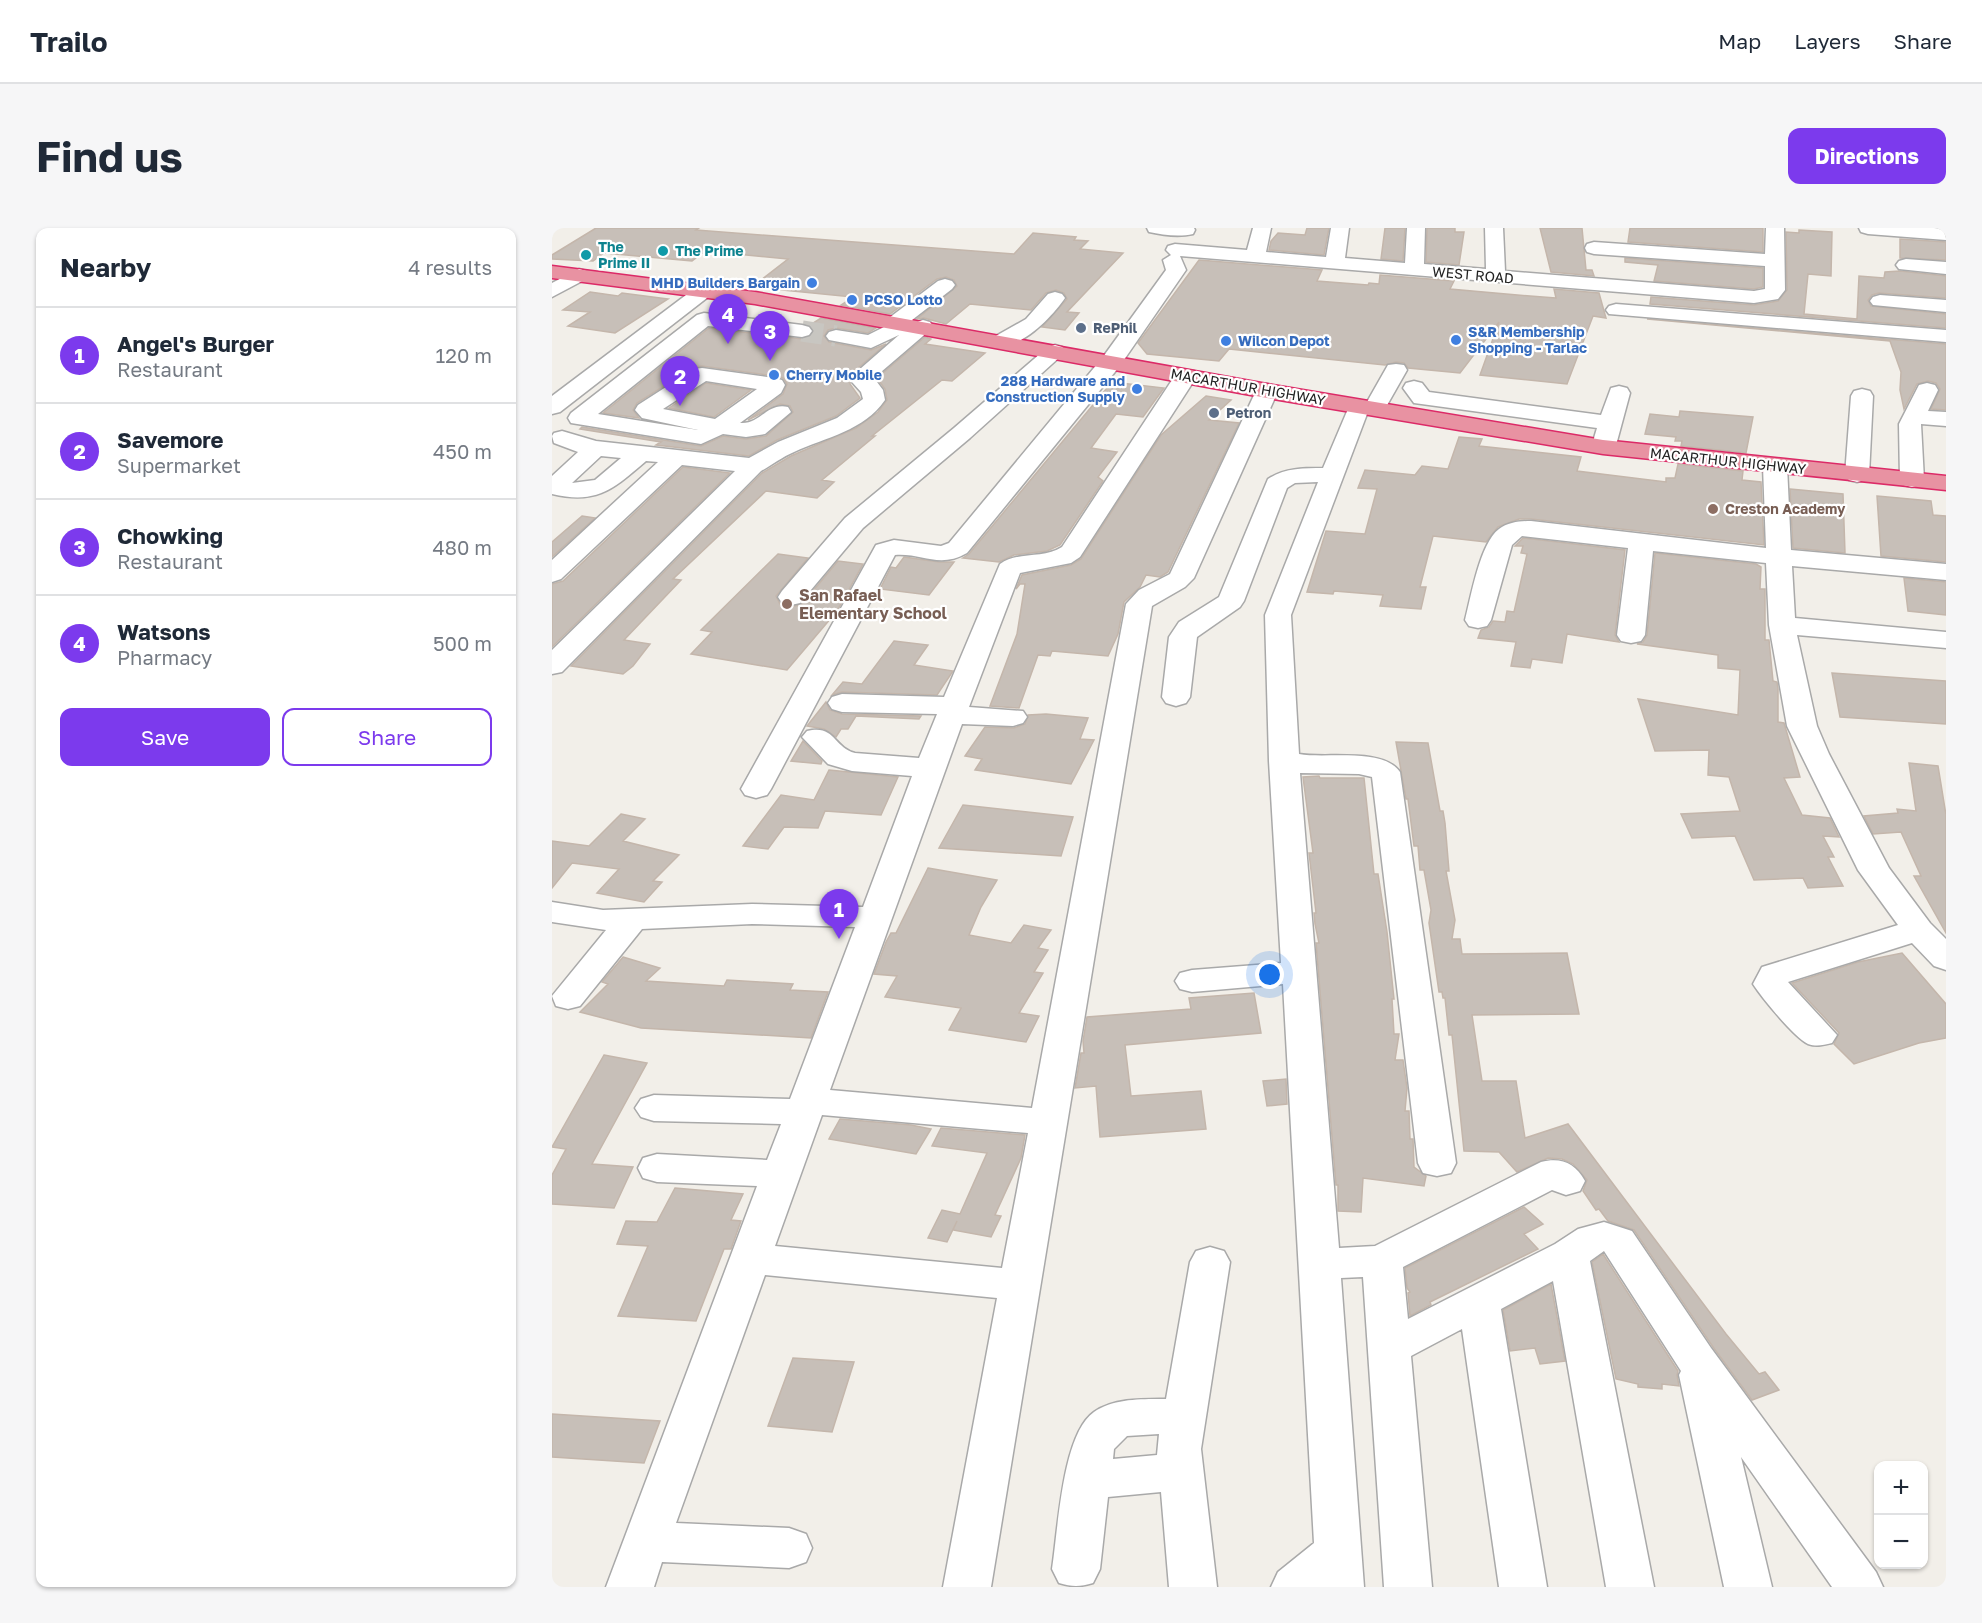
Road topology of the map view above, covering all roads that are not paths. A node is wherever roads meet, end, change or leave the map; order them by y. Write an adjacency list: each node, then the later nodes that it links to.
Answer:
1 (1156, 228): 9 (street)
2 (1262, 228): 13 (street)
3 (1340, 228): 15 (street)
4 (1416, 228): 18 (street)
5 (1494, 228): 21 (street)
6 (1591, 228): 11 (street)
7 (1775, 228): 14 (street)
8 (1868, 228): 10 (street)
9 (1186, 229): 12 (street)
10 (1946, 234)
11 (1594, 249): 14 (street); 23 (street)
12 (1174, 255): 13 (street, WEST ROAD); 38 (street)
13 (1255, 257): 15 (street, WEST ROAD)
14 (1776, 261): 23 (street, WEST ROAD)
15 (1335, 263): 18 (street, WEST ROAD)
16 (1906, 265): 17 (street)
17 (1946, 268)
18 (1414, 270): 21 (street, WEST ROAD)
19 (552, 272): 20 (highway, MACARTHUR HIGHWAY)
20 (579, 275): 24 (highway, MACARTHUR HIGHWAY); 25 (street)
21 (1496, 277): 23 (street, WEST ROAD)
22 (945, 285): 32 (street)
23 (1598, 285)
24 (705, 290): 26 (highway, MACARTHUR HIGHWAY); 47 (street)
25 (552, 291)
26 (755, 298): 31 (street); 32 (highway, MACARTHUR HIGHWAY)
27 (1055, 298): 36 (street)
28 (1880, 301): 29 (street)
29 (1946, 306)
30 (1596, 308): 35 (street)
31 (724, 320): 33 (street); 50 (street)
32 (908, 324): 34 (street); 36 (highway, MACARTHUR HIGHWAY); 61 (street)
33 (802, 331)
34 (836, 336)
35 (1946, 336)
36 (1001, 341): 37 (highway, MACARTHUR HIGHWAY)
37 (1055, 351): 38 (highway, MACARTHUR HIGHWAY); 71 (street)
38 (1102, 360): 40 (highway, MACARTHUR HIGHWAY); 84 (street)
39 (1396, 370): 48 (street)
40 (1186, 376): 44 (highway, MACARTHUR HIGHWAY); 79 (street)
41 (736, 378): 52 (street); 52 (street); 55 (street)
42 (1414, 388): 54 (street)
43 (1927, 390): 51 (street)
44 (1267, 391): 48 (highway, MACARTHUR HIGHWAY); 96 (street)
45 (1619, 393): 54 (street)
46 (1862, 396): 64 (street)
47 (556, 404): 50 (street)
48 (1366, 408): 57 (highway, MACARTHUR HIGHWAY); 63 (street)
49 (780, 412): 55 (street)
50 (590, 416): 55 (street)
51 (1913, 417): 53 (street); 65 (street)
52 (678, 418): 55 (street)
53 (1946, 419)
54 (1610, 423): 57 (street)
55 (720, 425)
56 (562, 438): 58 (street)
57 (1603, 447): 62 (highway, MACARTHUR HIGHWAY)
58 (596, 448): 59 (street); 59 (street)
59 (641, 453): 60 (street)
60 (677, 457): 61 (street); 70 (street)
61 (753, 466): 76 (street)
62 (1774, 466): 64 (highway, MACARTHUR HIGHWAY); 68 (street)
63 (1332, 475): 77 (street); 82 (street)
64 (1857, 475): 65 (highway, MACARTHUR HIGHWAY)
65 (1912, 480): 66 (highway, MACARTHUR HIGHWAY)
66 (1946, 483)
67 (1641, 543): 68 (street); 72 (street); 74 (street)
68 (1780, 558): 69 (street); 73 (street)
69 (1946, 572)
70 (552, 574)
71 (791, 597)
72 (1478, 620)
73 (1782, 625): 75 (street); 88 (street)
74 (1631, 635)
75 (1946, 640)
76 (552, 666)
77 (1176, 698)
78 (842, 703): 79 (street)
79 (953, 711): 80 (street); 83 (street)
80 (1013, 717)
81 (817, 737): 83 (street)
82 (1284, 755): 90 (street); 97 (street)
83 (930, 768): 86 (street)
84 (756, 789)
85 (552, 912): 87 (street)
86 (876, 917): 87 (street); 94 (street)
87 (632, 920): 92 (street)
88 (1918, 930): 89 (street); 93 (street)
89 (1946, 959)
90 (1299, 972): 91 (street); 105 (street)
91 (1192, 981)
92 (568, 998)
93 (1819, 1035)
94 (806, 1106): 95 (street); 96 (street); 99 (street)
95 (654, 1108)
96 (1049, 1122): 106 (street)
97 (1437, 1163)
98 (657, 1168): 99 (street)
99 (782, 1174): 102 (street)
100 (1566, 1180): 103 (street)
101 (1569, 1255): 107 (street); 109 (street); 123 (street)
102 (750, 1259): 106 (street); 113 (street)
103 (1382, 1260): 105 (street); 108 (street)
104 (1210, 1262): 110 (street)
105 (1320, 1265): 116 (street)
106 (1020, 1285): 118 (street)
107 (1479, 1301): 108 (street); 122 (street)
108 (1389, 1348): 121 (street)
109 (1696, 1360): 124 (street); 125 (street)
110 (1183, 1417): 111 (street); 112 (street)
111 (1181, 1472): 112 (street); 119 (street)
112 (1088, 1480): 115 (street)
113 (647, 1542): 114 (street); 117 (street)
114 (789, 1548)
115 (1076, 1569)
116 (1339, 1569): 120 (street)
117 (630, 1587)
118 (967, 1587)
119 (1194, 1587)
120 (1295, 1587)
121 (1408, 1587)
122 (1523, 1587)
123 (1630, 1587)
124 (1748, 1587)
125 (1859, 1587)

